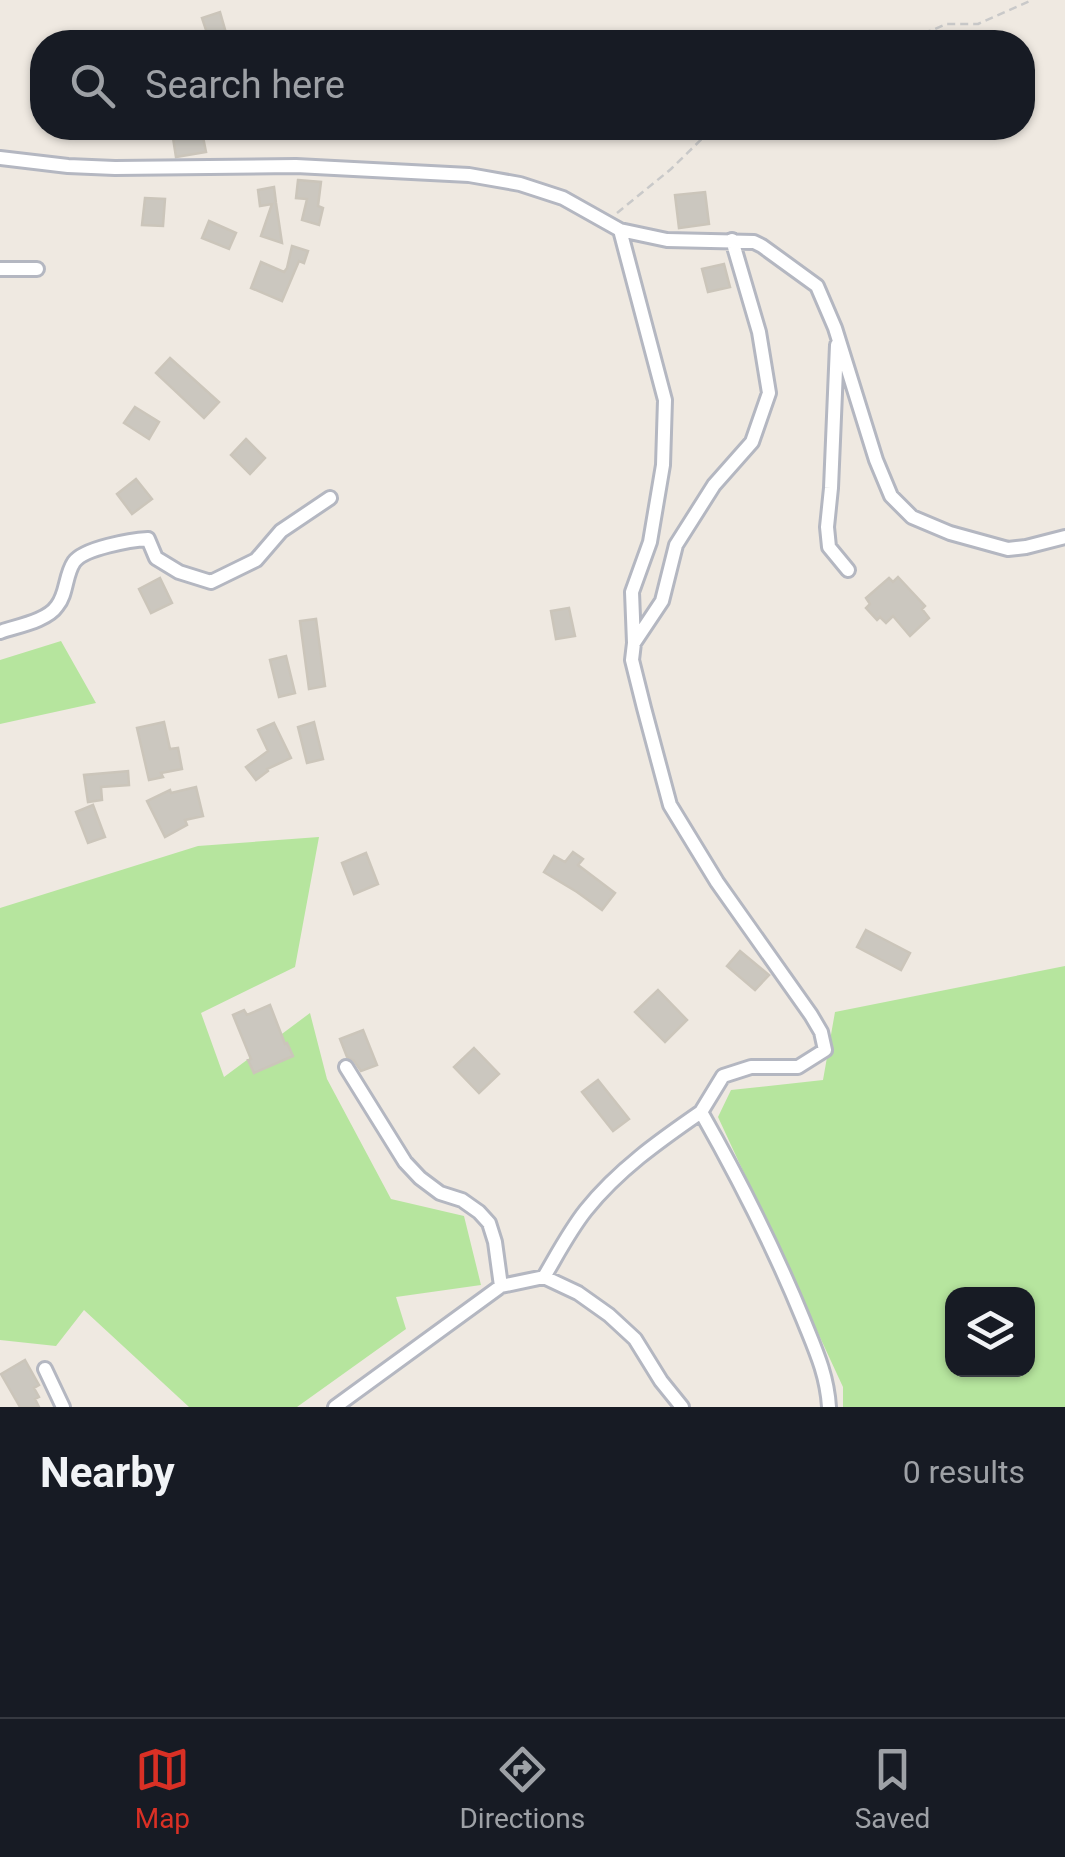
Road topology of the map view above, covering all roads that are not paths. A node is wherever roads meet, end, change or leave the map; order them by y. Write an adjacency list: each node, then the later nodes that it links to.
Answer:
1 (0, 158): 2 (street)
2 (620, 230): 3 (street); 11 (street)
3 (732, 240): 6 (street); 11 (street)
4 (0, 268): 5 (street)
5 (36, 270)
6 (838, 337): 8 (street); 9 (street)
7 (330, 498): 10 (street)
8 (1065, 537)
9 (848, 570)
10 (0, 632)
11 (634, 642): 13 (street)
12 (346, 1067): 15 (street)
13 (701, 1112): 14 (street); 20 (street)
14 (544, 1277): 15 (street); 19 (street)
15 (501, 1286): 18 (street)
16 (45, 1369): 17 (street)
17 (62, 1407)
18 (335, 1407)
19 (682, 1407)
20 (829, 1407)

